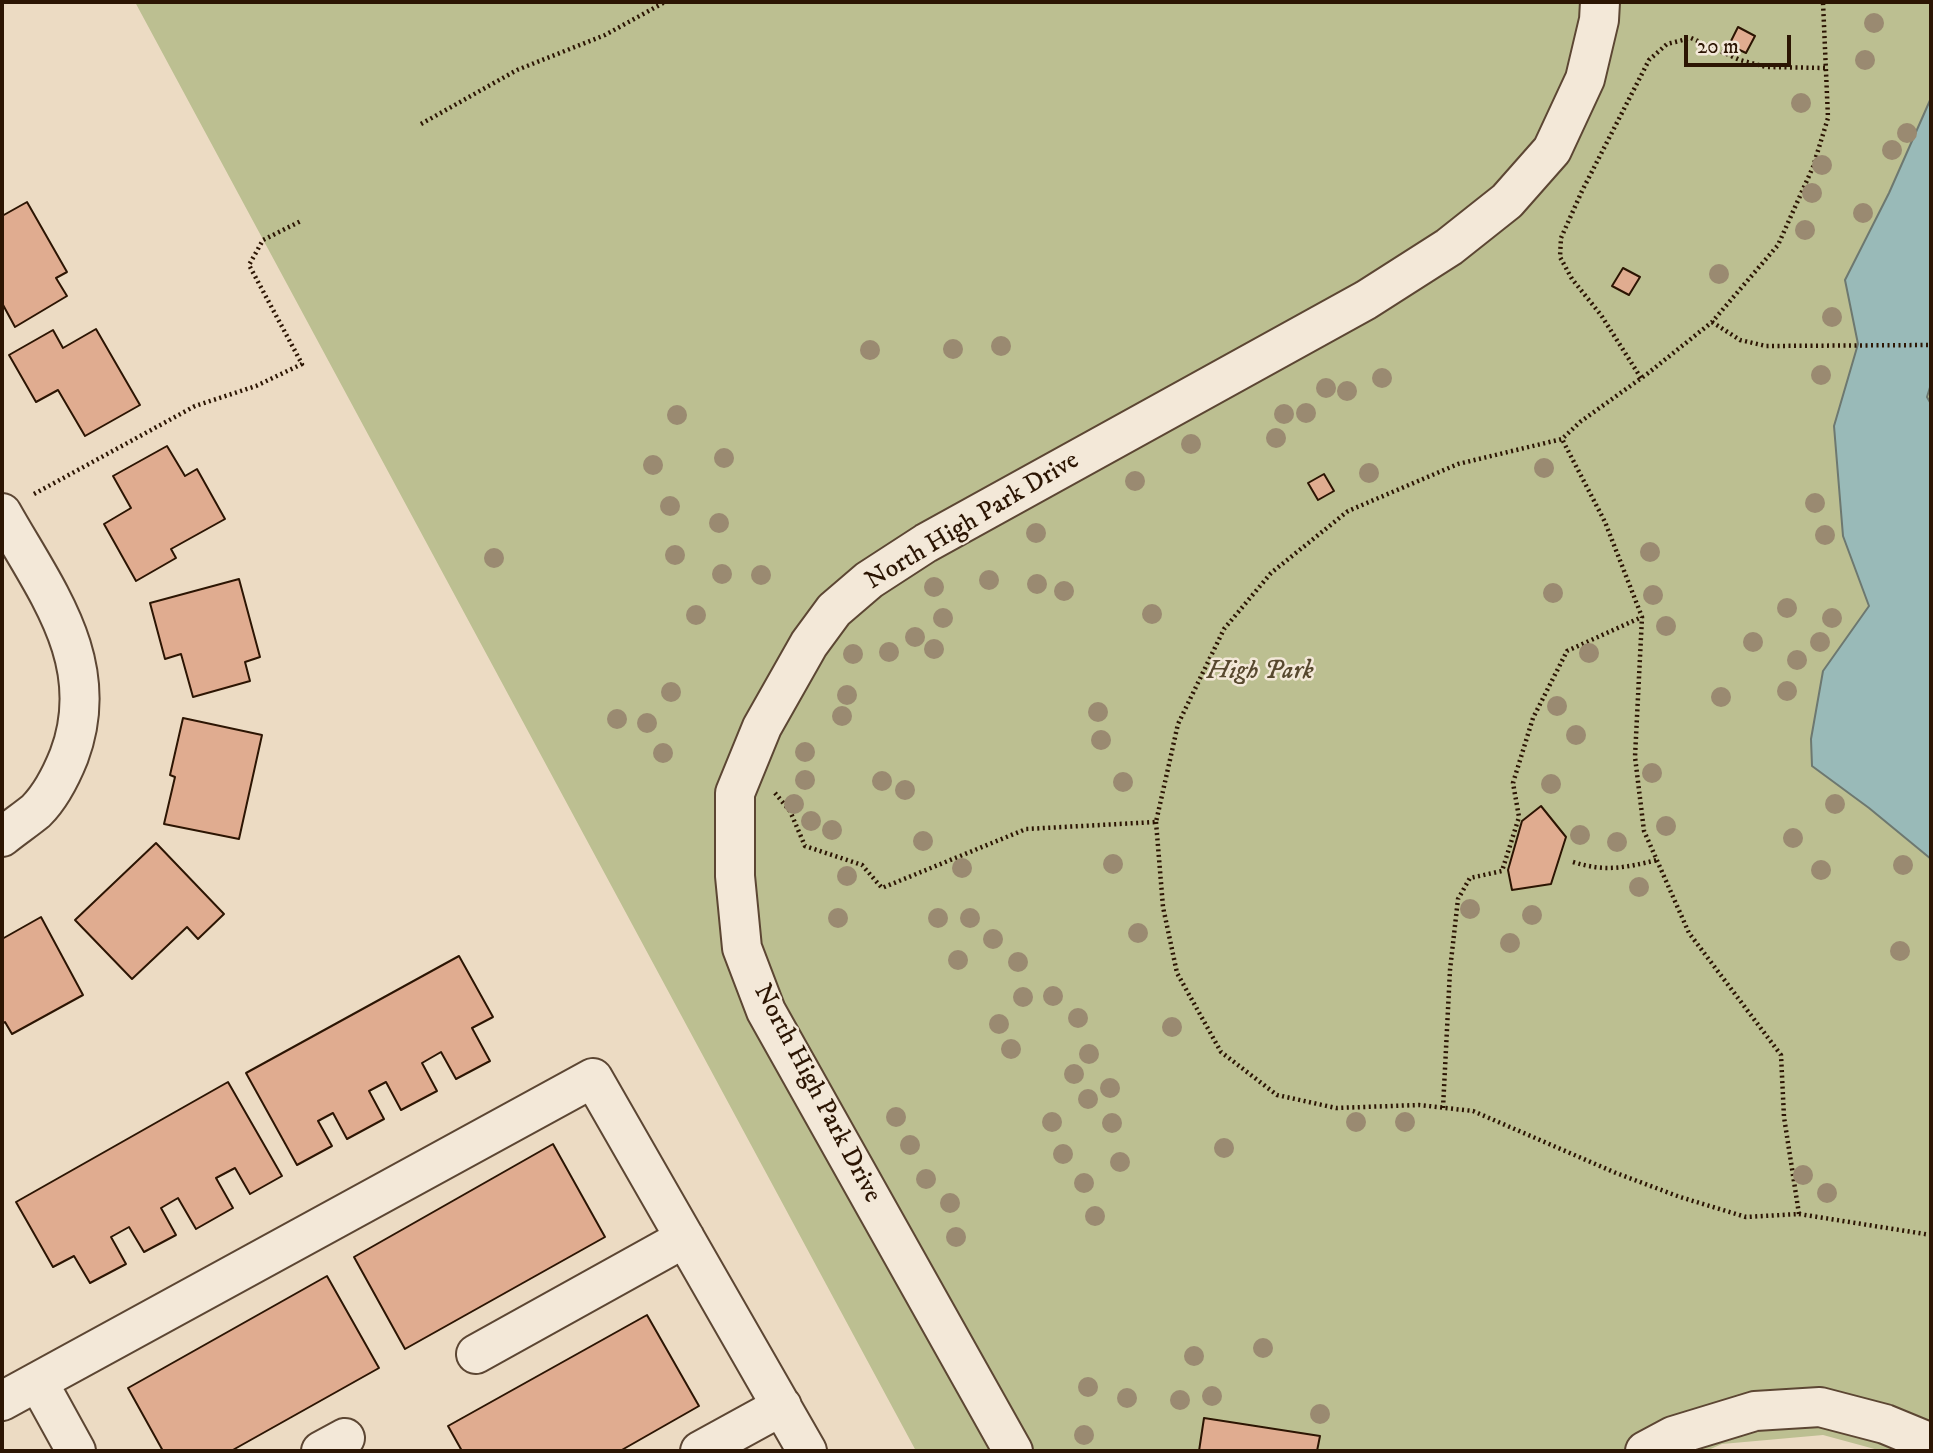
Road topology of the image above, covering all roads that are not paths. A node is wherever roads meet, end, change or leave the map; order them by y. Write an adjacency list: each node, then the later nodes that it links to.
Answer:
1 (1600, 2): 13 (street, North High Park Drive)
2 (16, 505): 3 (street)
3 (2, 837)
4 (685, 1238): 5 (street); 6 (street); 8 (street)
5 (476, 1354)
6 (38, 1382): 7 (street); 10 (street)
7 (2, 1401)
8 (782, 1406): 11 (street); 12 (street)
9 (1931, 1443): 14 (street)
10 (76, 1451)
11 (700, 1451)
12 (807, 1451)
13 (1013, 1451)
14 (1645, 1451)

